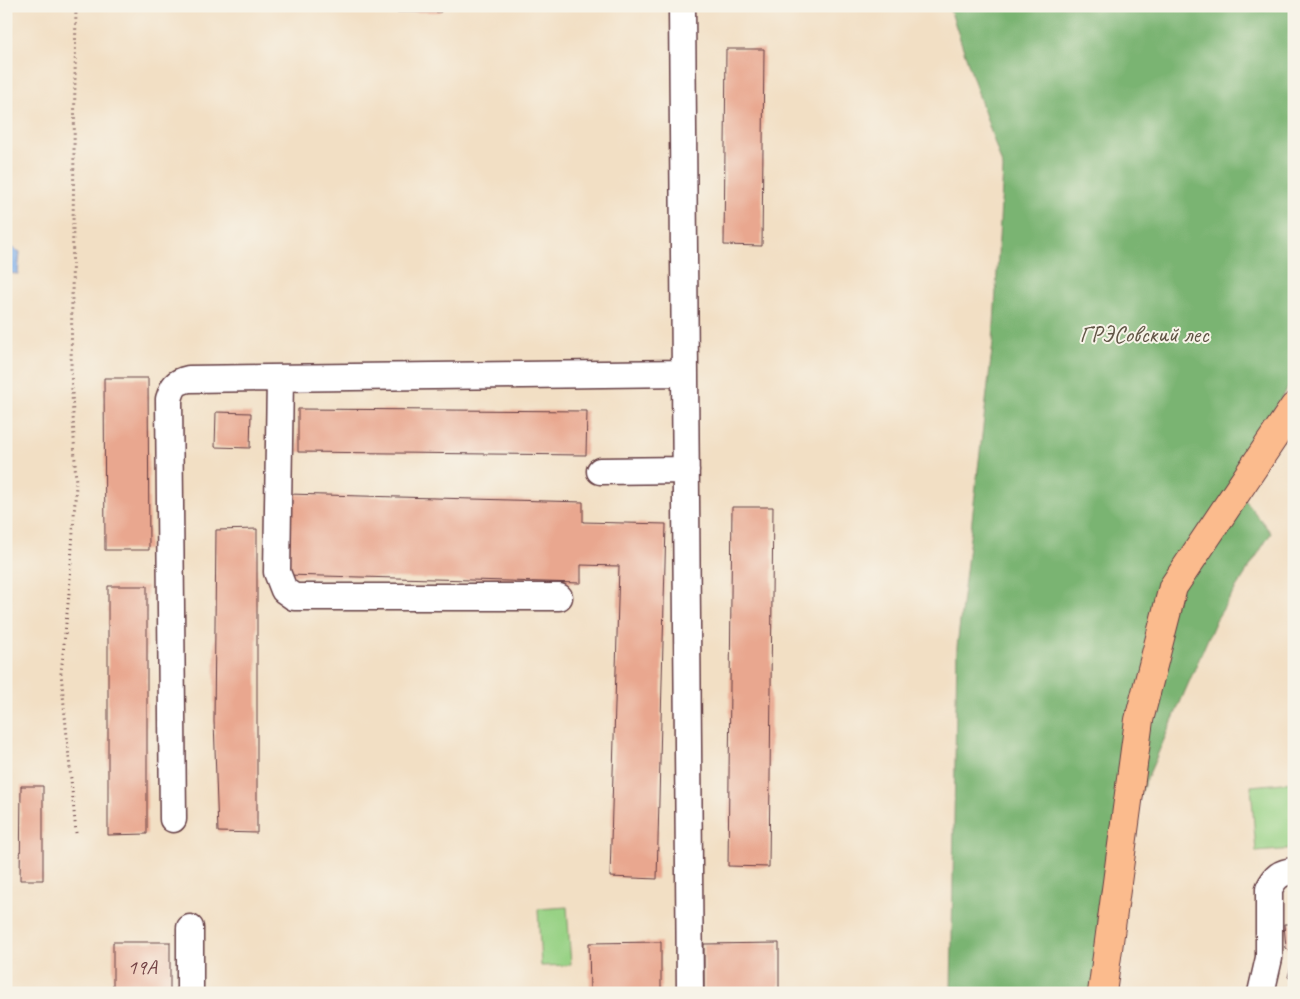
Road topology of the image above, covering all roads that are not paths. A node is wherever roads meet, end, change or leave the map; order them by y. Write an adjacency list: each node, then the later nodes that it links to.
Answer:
1 (682, 6): 2 (lane)
2 (685, 373): 3 (lane); 6 (lane)
3 (280, 378): 7 (lane); 8 (lane)
4 (1294, 407): 13 (main road)
5 (600, 470): 6 (lane)
6 (686, 470): 12 (lane)
7 (559, 597)
8 (173, 819)
9 (1294, 871): 14 (lane)
10 (190, 928): 11 (lane)
11 (190, 993)
12 (690, 993)
13 (1102, 993)
14 (1261, 993)

